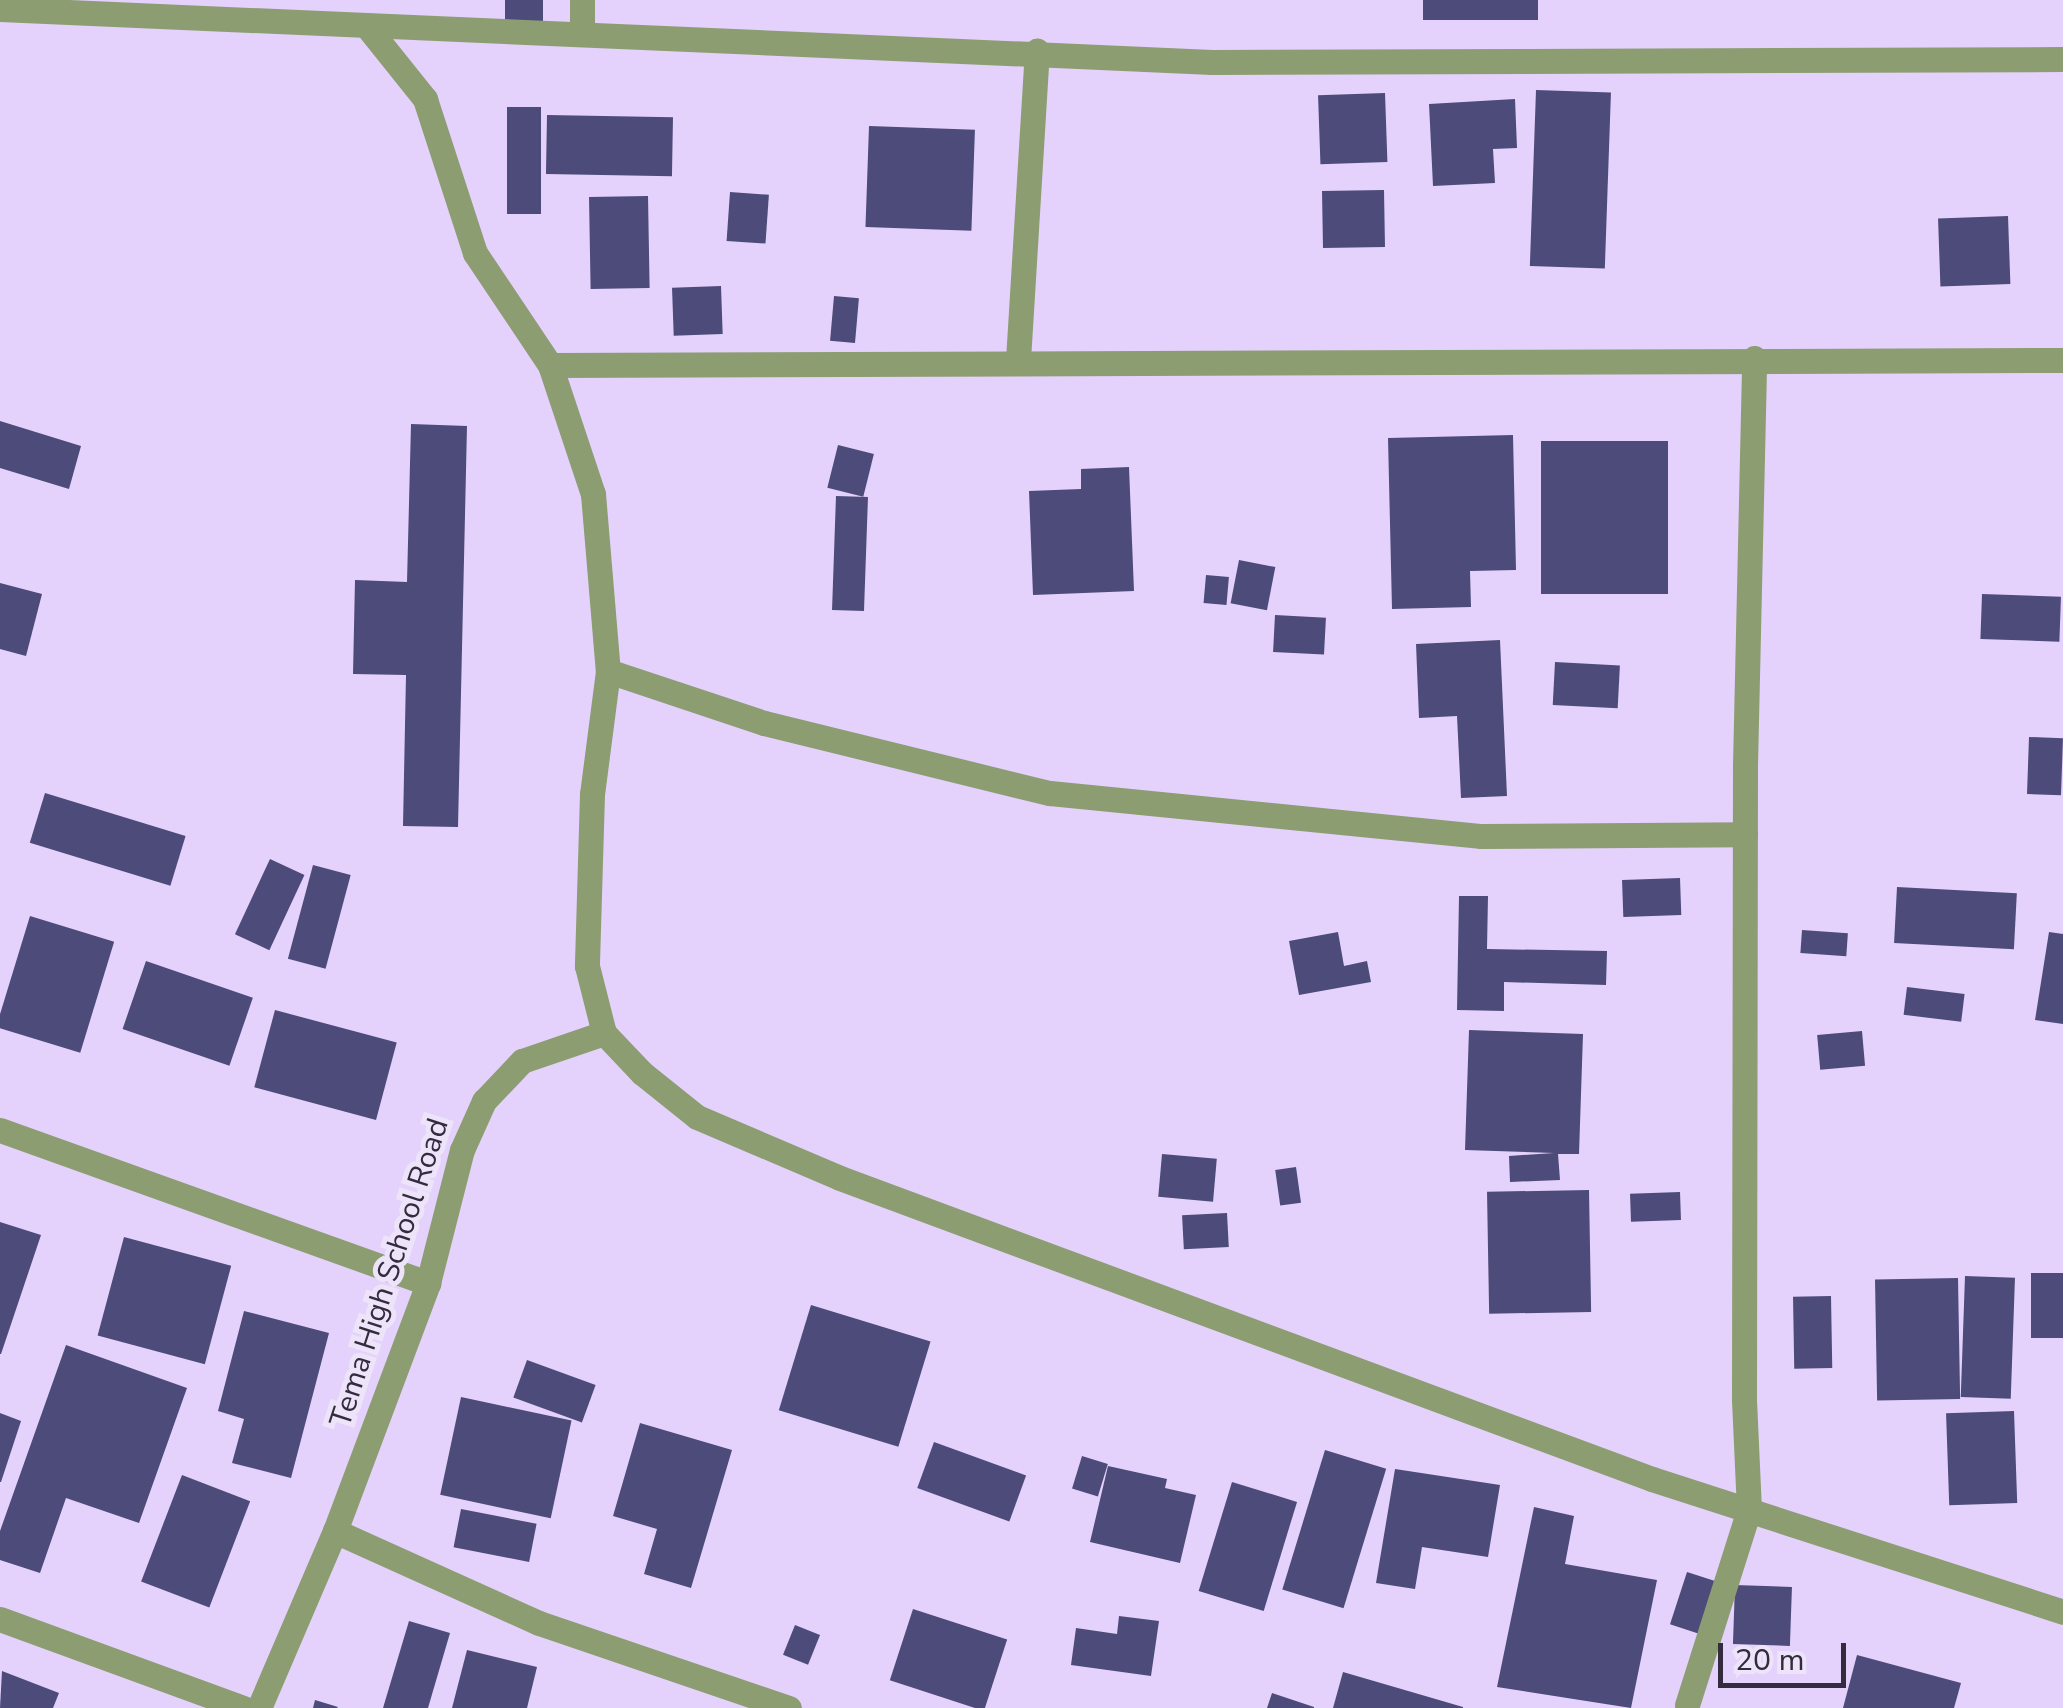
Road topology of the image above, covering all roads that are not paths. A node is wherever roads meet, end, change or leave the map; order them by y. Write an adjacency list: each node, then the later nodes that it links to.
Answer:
1 (582, 0): 4 (street)
2 (0, 9): 3 (street)
3 (369, 28): 4 (street); 10 (street)
4 (582, 34): 5 (street)
5 (1037, 51): 6 (street); 8 (street)
6 (2063, 58)
7 (1754, 358): 8 (street); 9 (street); 12 (street)
8 (1018, 360): 10 (street)
9 (2063, 360)
10 (550, 364): 11 (street)
11 (608, 671): 12 (street); 13 (street)
12 (1745, 834): 16 (street)
13 (604, 1033): 15 (street, Tema High School Road); 16 (street)
14 (0, 1130): 15 (street)
15 (428, 1283): 17 (street, Tema High School Road)
16 (1750, 1510): 18 (street); 20 (street)
17 (335, 1531): 22 (street, Tema High School Road); 23 (street)
18 (2063, 1612)
19 (0, 1619): 21 (street)
20 (1687, 1705)
21 (244, 1708)
22 (259, 1708)
23 (789, 1708)

